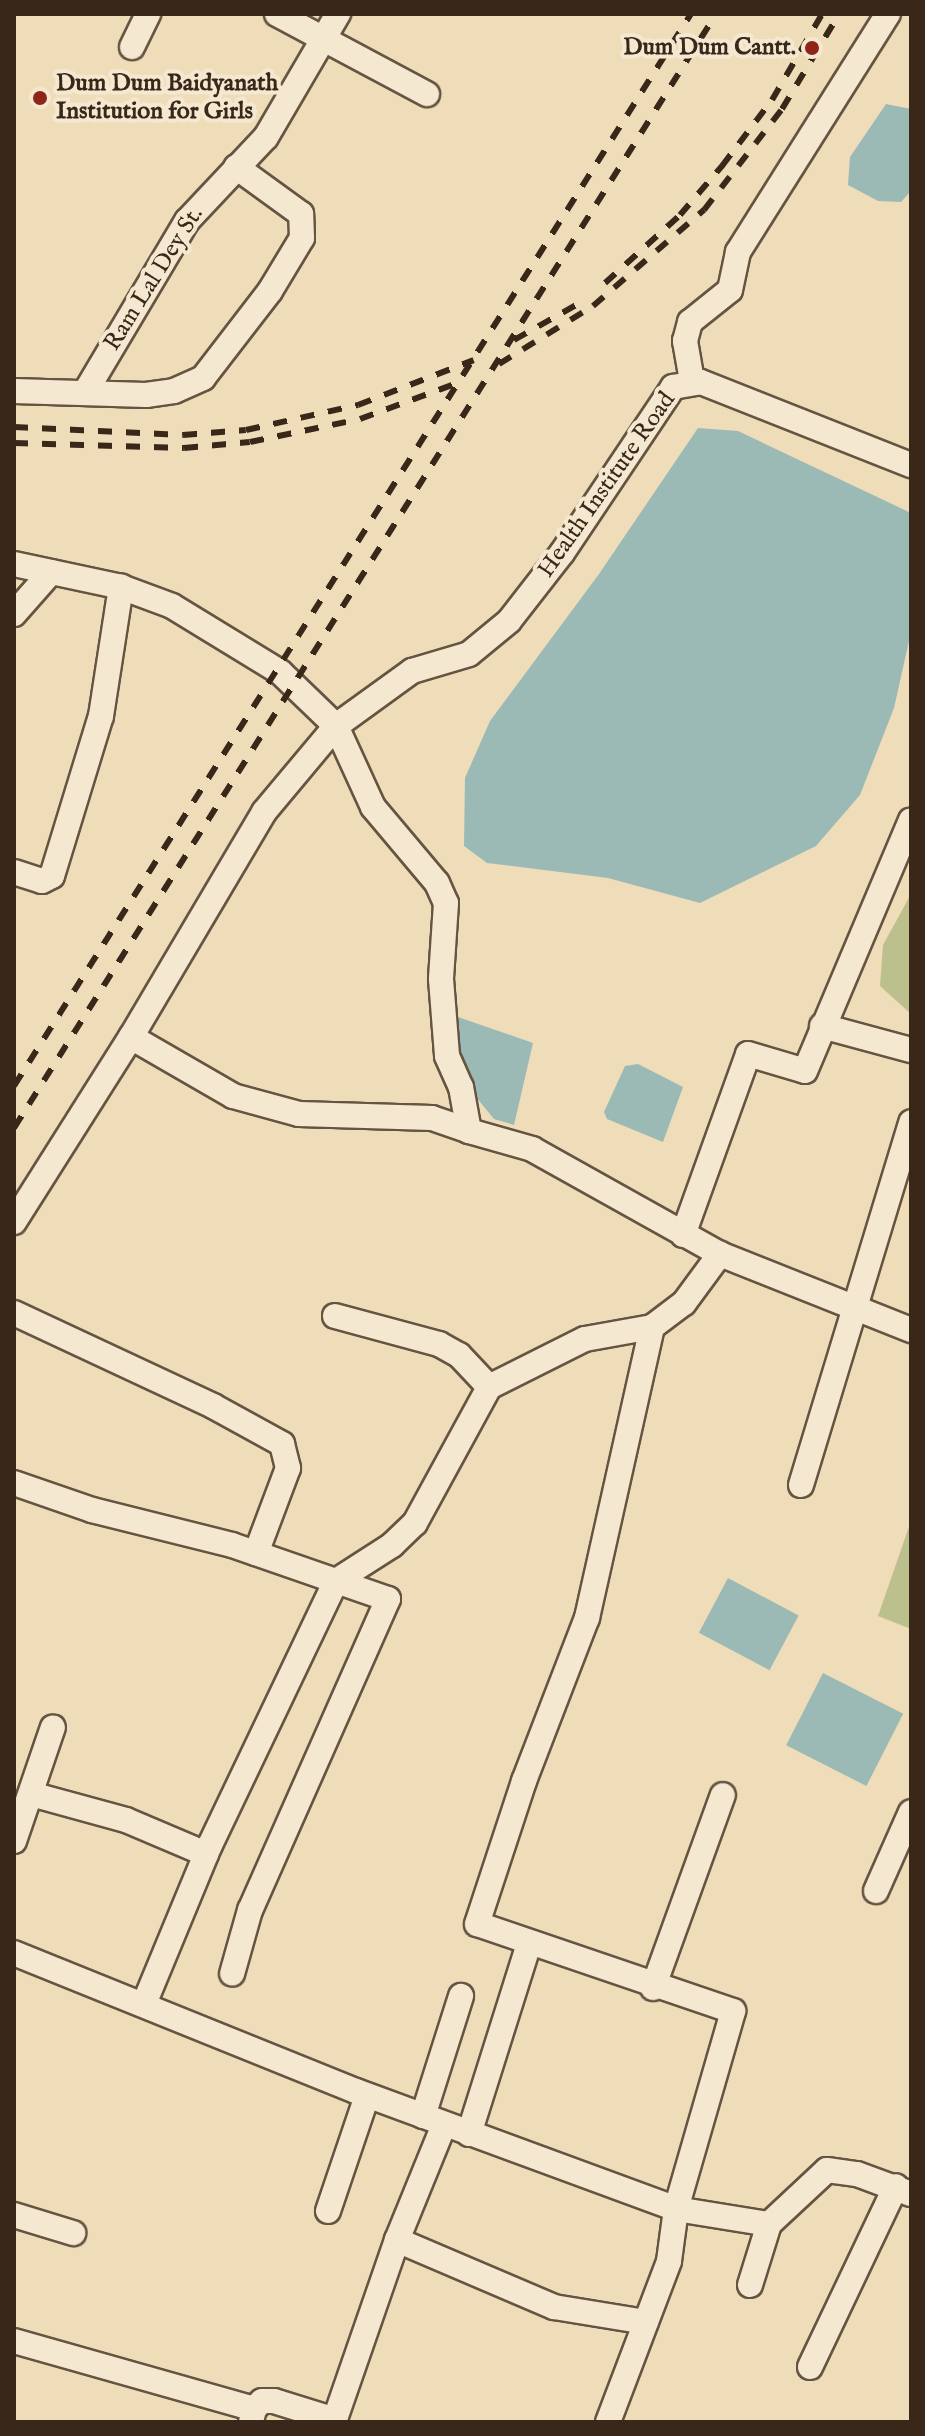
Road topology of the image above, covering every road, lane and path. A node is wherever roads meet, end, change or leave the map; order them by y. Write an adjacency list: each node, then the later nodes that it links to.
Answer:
1 (148, 14): 6 (street)
2 (277, 14): 5 (street)
3 (338, 14): 5 (street, Ram Lal Dey St.)
4 (888, 14): 9 (street)
5 (325, 38): 7 (street); 8 (street, Ram Lal Dey St.)
6 (132, 47)
7 (427, 94)
8 (236, 167): 11 (street, Ram Lal Dey St.); 11 (street)
9 (692, 381): 12 (street, Health Institute Road); 17 (street, Health Institute Road)
10 (14, 391): 11 (street)
11 (86, 391)
12 (911, 465)
13 (14, 564): 14 (street)
14 (51, 572): 15 (street); 16 (street)
15 (121, 587): 17 (street); 19 (street)
16 (14, 614)
17 (336, 726): 21 (street, Health Institute Road); 24 (street)
18 (911, 820): 20 (street)
19 (14, 872)
20 (822, 1026): 22 (street); 26 (street)
21 (131, 1037): 24 (street); 25 (street, Health Institute Road)
22 (911, 1050)
23 (911, 1122): 28 (street)
24 (469, 1131): 26 (street)
25 (14, 1222)
26 (683, 1235): 27 (street)
27 (720, 1254): 28 (street); 31 (street)
28 (855, 1308): 32 (street); 35 (street)
29 (14, 1313): 36 (street)
30 (335, 1316): 33 (street)
31 (652, 1327): 33 (street); 45 (street)
32 (911, 1330)
33 (489, 1387): 37 (street)
34 (14, 1483): 36 (street)
35 (801, 1485)
36 (256, 1553): 37 (street)
37 (336, 1581): 43 (street); 47 (street)
38 (53, 1727): 39 (street)
39 (31, 1794): 42 (street); 43 (street)
40 (723, 1795): 48 (street)
41 (911, 1812): 44 (street)
42 (14, 1841)
43 (206, 1854): 50 (street)
44 (876, 1891)
45 (529, 1944): 48 (street); 53 (street)
46 (14, 1953): 50 (street)
47 (232, 1974)
48 (653, 1988): 55 (street)
49 (461, 1996): 52 (street)
50 (144, 2004): 51 (street)
51 (367, 2096): 52 (street); 56 (street)
52 (433, 2120): 53 (street); 60 (street)
53 (469, 2134): 55 (street)
54 (903, 2190): 58 (street); 64 (street)
55 (676, 2209): 58 (street); 62 (street)
56 (328, 2211)
57 (14, 2215): 59 (street)
58 (769, 2224): 61 (street)
59 (73, 2233)
60 (397, 2240): 62 (street); 66 (street)
61 (750, 2285)
62 (646, 2322): 67 (street)
63 (14, 2341): 65 (street)
64 (810, 2367)
65 (252, 2416): 66 (street)
66 (334, 2421)
67 (608, 2422)

